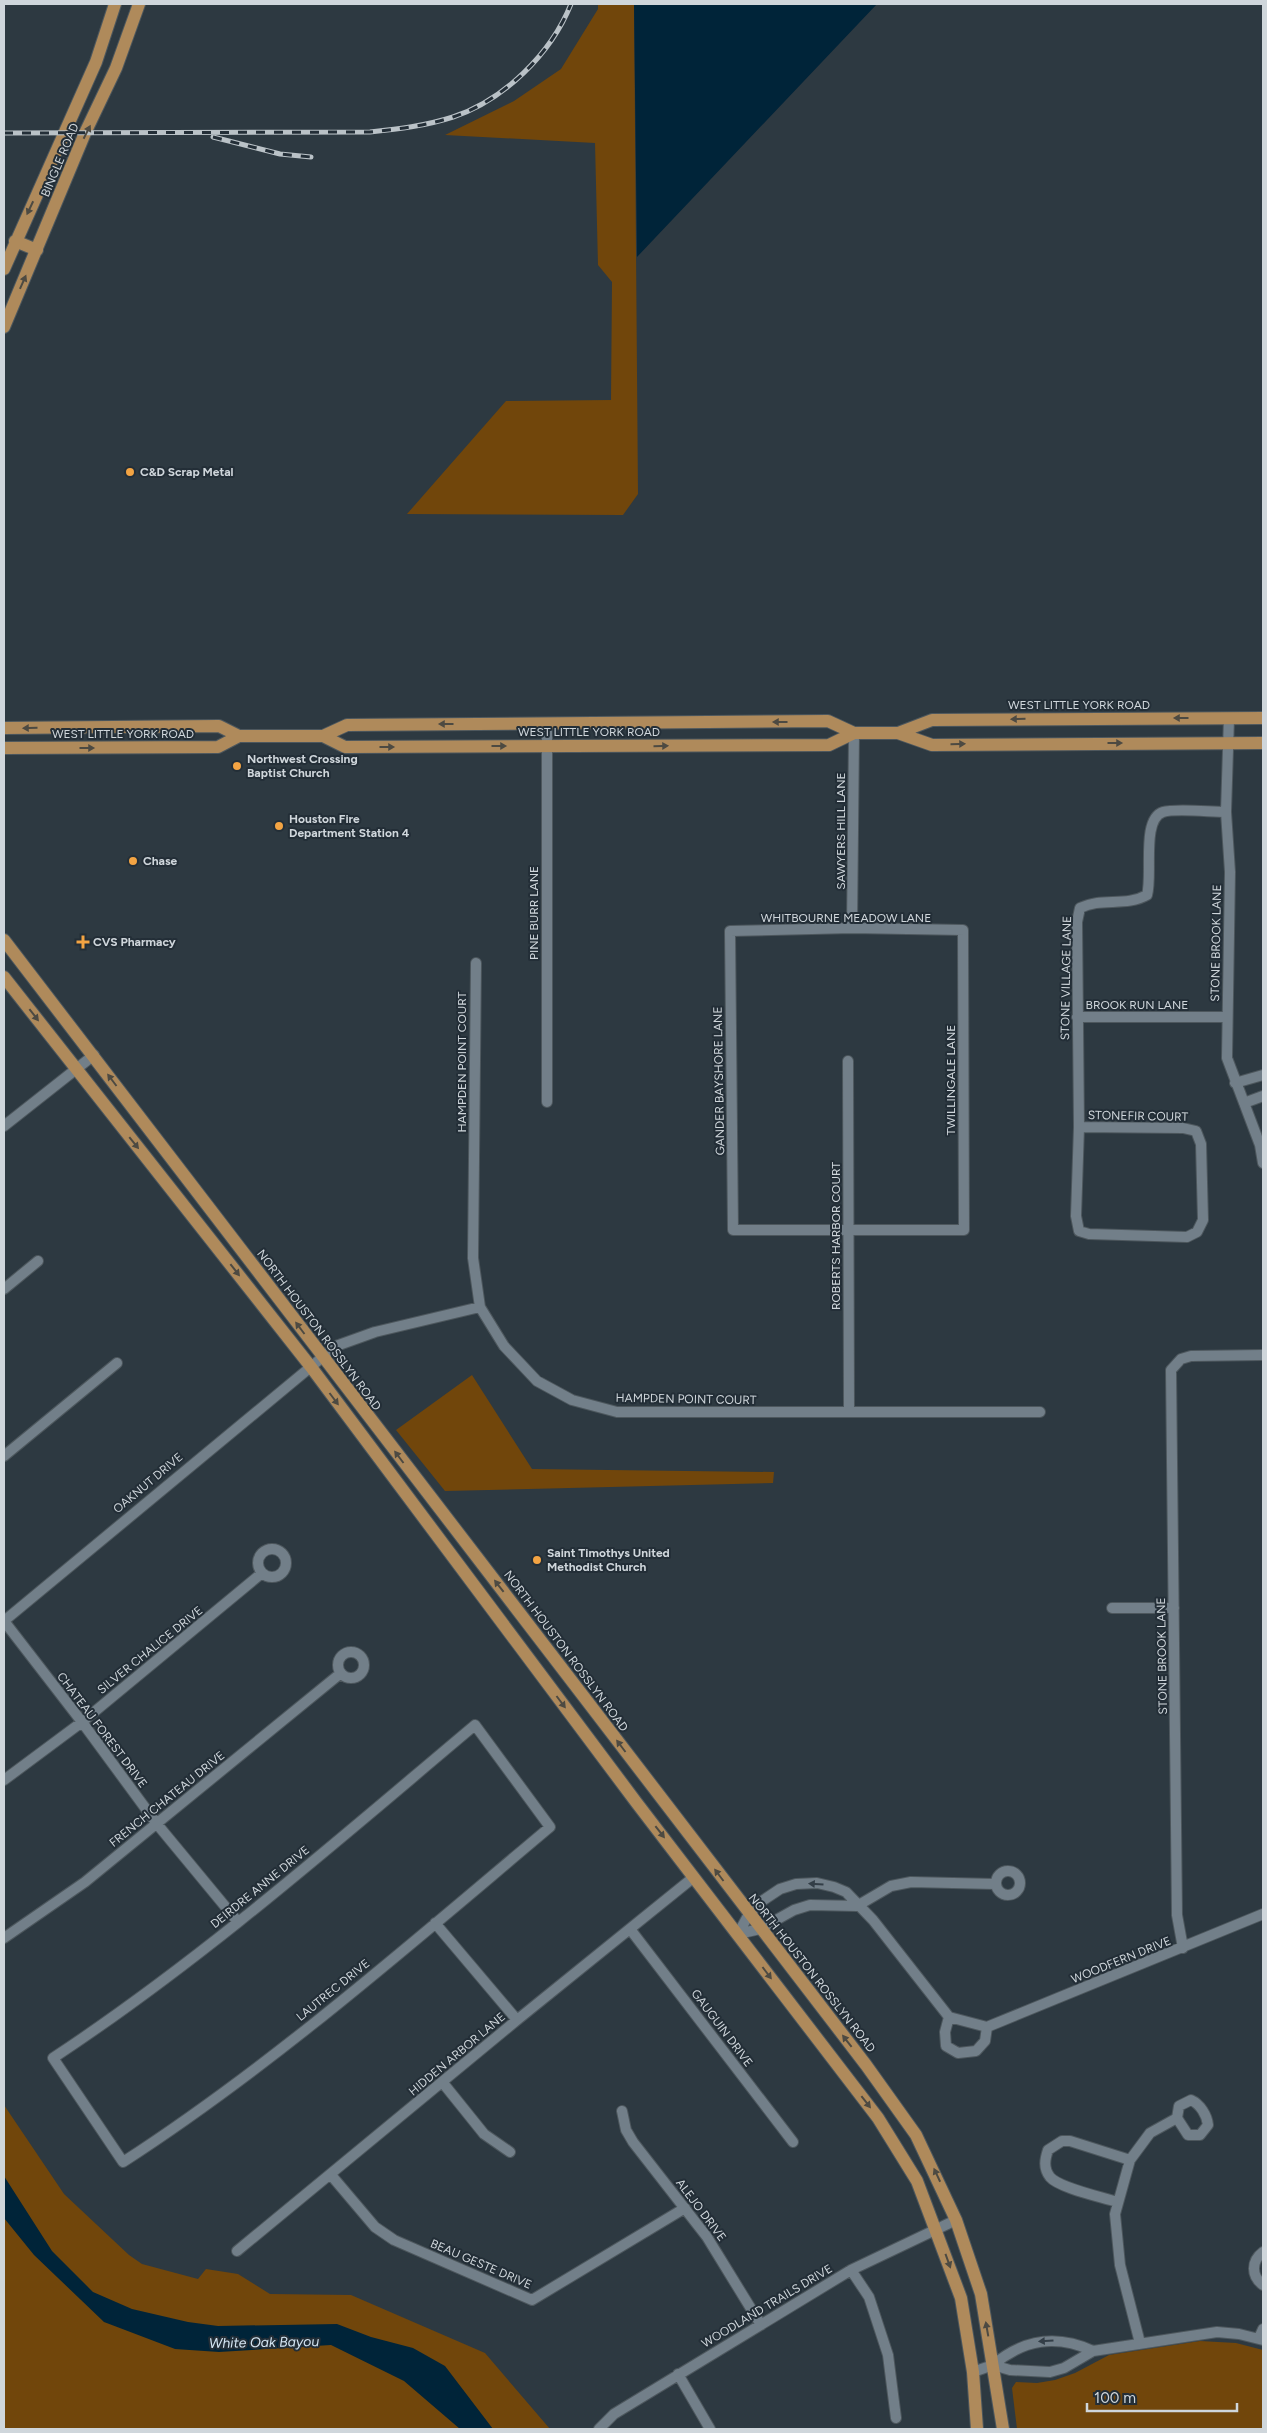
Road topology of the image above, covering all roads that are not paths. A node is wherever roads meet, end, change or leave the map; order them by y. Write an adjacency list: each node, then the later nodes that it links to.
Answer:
1 (115, 4): 3 (main road, BINGLE ROAD)
2 (139, 4): 4 (main road, BINGLE ROAD)
3 (96, 62): 4 (main road); 5 (main road, BINGLE ROAD, one-way to 5)
4 (116, 68): 6 (main road, BINGLE ROAD, one-way to 4)
5 (15, 242): 6 (main road); 7 (main road, BINGLE ROAD)
6 (37, 250): 8 (main road, BINGLE ROAD, one-way to 6)
7 (4, 269)
8 (4, 326)
9 (1229, 718): 10 (main road, WEST LITTLE YORK ROAD); 15 (main road, WEST LITTLE YORK ROAD, one-way to 15); 19 (street, STONE BROOK LANE)
10 (1263, 718)
11 (724, 722): 12 (main road, WEST LITTLE YORK ROAD); 16 (main road, WEST LITTLE YORK ROAD, one-way to 11); 21 (main road)
12 (547, 724): 18 (main road, WEST LITTLE YORK ROAD, one-way to 18); 22 (street, PINE BURR LANE)
13 (159, 726): 14 (main road, WEST LITTLE YORK ROAD, one-way to 14); 17 (main road, WEST LITTLE YORK ROAD); 23 (main road)
14 (4, 728)
15 (898, 733): 16 (main road, WEST LITTLE YORK ROAD); 19 (main road, WEST LITTLE YORK ROAD, one-way to 19)
16 (854, 734): 21 (main road, WEST LITTLE YORK ROAD); 26 (street, SAWYERS HILL LANE)
17 (239, 736): 18 (main road, WEST LITTLE YORK ROAD); 23 (main road, WEST LITTLE YORK ROAD)
18 (323, 736): 22 (main road, WEST LITTLE YORK ROAD, one-way to 22)
19 (1228, 743): 20 (main road, WEST LITTLE YORK ROAD); 25 (street, STONE BROOK LANE)
20 (1263, 743)
21 (726, 745): 22 (main road, WEST LITTLE YORK ROAD, one-way to 21)
22 (547, 746): 40 (street, PINE BURR LANE)
23 (160, 747): 24 (main road, WEST LITTLE YORK ROAD, one-way to 23)
24 (4, 748)
25 (1226, 812): 32 (street, STONE VILLAGE LANE); 33 (street, STONE BROOK LANE)
26 (852, 928): 27 (street, WHITBOURNE MEADOW LANE); 28 (street, WHITBOURNE MEADOW LANE)
27 (963, 930): 48 (street, TWILLINGALE LANE)
28 (730, 931): 48 (street, GANDER BAYSHORE LANE)
29 (4, 940): 34 (main road, NORTH HOUSTON ROSSLYN ROAD)
30 (476, 963): 51 (street, HAMPDEN POINT COURT)
31 (4, 977): 36 (main road, one-way to 36)
32 (1077, 1017): 33 (street, BROOK RUN LANE); 43 (street, STONE VILLAGE LANE)
33 (1227, 1017): 38 (street, STONE BROOK LANE)
34 (94, 1055): 36 (street); 45 (main road, NORTH HOUSTON ROSSLYN ROAD, one-way to 34)
35 (848, 1060): 48 (street, ROBERTS HARBOR COURT)
36 (75, 1069): 42 (street); 46 (main road, one-way to 46)
37 (1263, 1076): 38 (street)
38 (1235, 1083): 41 (street, STONE BROOK LANE)
39 (1263, 1096): 41 (street)
40 (547, 1102)
41 (1244, 1103): 44 (street, STONE BROOK LANE)
42 (4, 1126)
43 (1079, 1128): 47 (street, STONEFIR COURT); 47 (street, STONE VILLAGE LANE)
44 (1263, 1163)
45 (198, 1193): 46 (main road); 53 (main road, NORTH HOUSTON ROSSLYN ROAD, one-way to 45)
46 (183, 1204): 55 (main road, one-way to 55)
47 (1198, 1230)
48 (849, 1232): 56 (street, ROBERTS HARBOR COURT)
49 (38, 1261): 50 (street)
50 (4, 1290)
51 (480, 1307): 53 (street, OAKNUT DRIVE); 56 (street, HAMPDEN POINT COURT)
52 (1263, 1355): 63 (street, STONE BROOK LANE)
53 (323, 1358): 55 (street, OAKNUT DRIVE); 59 (main road, NORTH HOUSTON ROSSLYN ROAD, one-way to 53)
54 (117, 1363): 58 (street)
55 (311, 1367): 60 (main road, one-way to 60); 64 (street, OAKNUT DRIVE)
56 (849, 1412): 57 (street, HAMPDEN POINT COURT)
57 (1040, 1412)
58 (4, 1456)
59 (435, 1504): 60 (main road); 65 (main road, NORTH HOUSTON ROSSLYN ROAD, one-way to 59)
60 (420, 1513): 66 (main road)
61 (262, 1573): 70 (street, SILVER CHALICE DRIVE)
62 (1112, 1608): 63 (street)
63 (1174, 1608): 87 (street, STONE BROOK LANE)
64 (4, 1621): 70 (street, CHATEAU FOREST DRIVE)
65 (528, 1624): 66 (main road); 68 (main road, NORTH HOUSTON ROSSLYN ROAD)
66 (511, 1636): 69 (main road)
67 (341, 1673): 75 (street, FRENCH CHATEAU DRIVE)
68 (570, 1679): 69 (main road); 73 (main road, NORTH HOUSTON ROSSLYN ROAD, one-way to 68)
69 (550, 1687): 74 (main road, one-way to 74)
70 (82, 1722): 72 (street, SILVER CHALICE DRIVE); 75 (street, CHATEAU FOREST DRIVE)
71 (476, 1725): 81 (street, DEIRDRE ANNE DRIVE); 82 (street, LAUTREC DRIVE)
72 (4, 1780)
73 (654, 1790): 74 (main road); 79 (main road, NORTH HOUSTON ROSSLYN ROAD, one-way to 73)
74 (636, 1802): 76 (main road, one-way to 76)
75 (157, 1824): 81 (street, CHATEAU FOREST DRIVE); 86 (street, FRENCH CHATEAU DRIVE)
76 (694, 1877): 83 (street, HIDDEN ARBOR LANE); 85 (main road)
77 (996, 1884): 78 (street)
78 (857, 1906): 79 (street, one-way to 79); 84 (street); 88 (street)
79 (749, 1914): 84 (main road, NORTH HOUSTON ROSSLYN ROAD); 85 (street)
80 (1263, 1914): 87 (street, WOODFERN DRIVE)
81 (238, 1922): 91 (street, DEIRDRE ANNE DRIVE)
82 (435, 1924): 89 (street); 91 (street, LAUTREC DRIVE)
83 (630, 1929): 89 (street, HIDDEN ARBOR LANE); 97 (street, GAUGUIN DRIVE)
84 (760, 1929): 85 (street); 92 (main road, NORTH HOUSTON ROSSLYN ROAD, one-way to 84)
85 (738, 1934): 93 (main road, one-way to 93)
86 (4, 1938)
87 (1183, 1948): 90 (street, WOODFERN DRIVE)
88 (949, 2017): 90 (street); 90 (street)
89 (517, 2020): 94 (street, HIDDEN ARBOR LANE)
90 (987, 2027)
91 (53, 2058)
92 (866, 2065): 93 (main road); 103 (main road, NORTH HOUSTON ROSSLYN ROAD, one-way to 92)
93 (848, 2079): 104 (main road, one-way to 104)
94 (442, 2083): 98 (street); 100 (street, HIDDEN ARBOR LANE)
95 (622, 2111): 102 (street, ALEJO DRIVE)
96 (1177, 2118): 99 (street)
97 (793, 2142)
98 (510, 2152)
99 (1130, 2160): 101 (street); 101 (street)
100 (331, 2175): 102 (street, BEAU GESTE DRIVE); 105 (street, HIDDEN ARBOR LANE)
101 (1117, 2202): 111 (street)
102 (685, 2208): 109 (street, ALEJO DRIVE)
103 (956, 2220): 104 (street, WOODLAND TRAILS DRIVE); 113 (main road, NORTH HOUSTON ROSSLYN ROAD, one-way to 103)
104 (936, 2229): 107 (street, WOODLAND TRAILS DRIVE); 114 (main road, one-way to 114)
105 (237, 2251)
106 (1263, 2252): 108 (street)
107 (851, 2270): 109 (street, WOODLAND TRAILS DRIVE); 116 (street)
108 (1263, 2285)
109 (760, 2325): 115 (street, WOODLAND TRAILS DRIVE)
110 (1262, 2336): 111 (street)
111 (1140, 2343): 112 (street)
112 (1093, 2351): 113 (street); 113 (street, one-way to 113)
113 (993, 2365): 114 (street); 120 (main road, NORTH HOUSTON ROSSLYN ROAD)
114 (973, 2372): 119 (main road)
115 (678, 2374): 117 (street, WOODLAND TRAILS DRIVE); 118 (street)
116 (896, 2418)
117 (599, 2429)
118 (710, 2429)
119 (977, 2429)
120 (1003, 2429)

